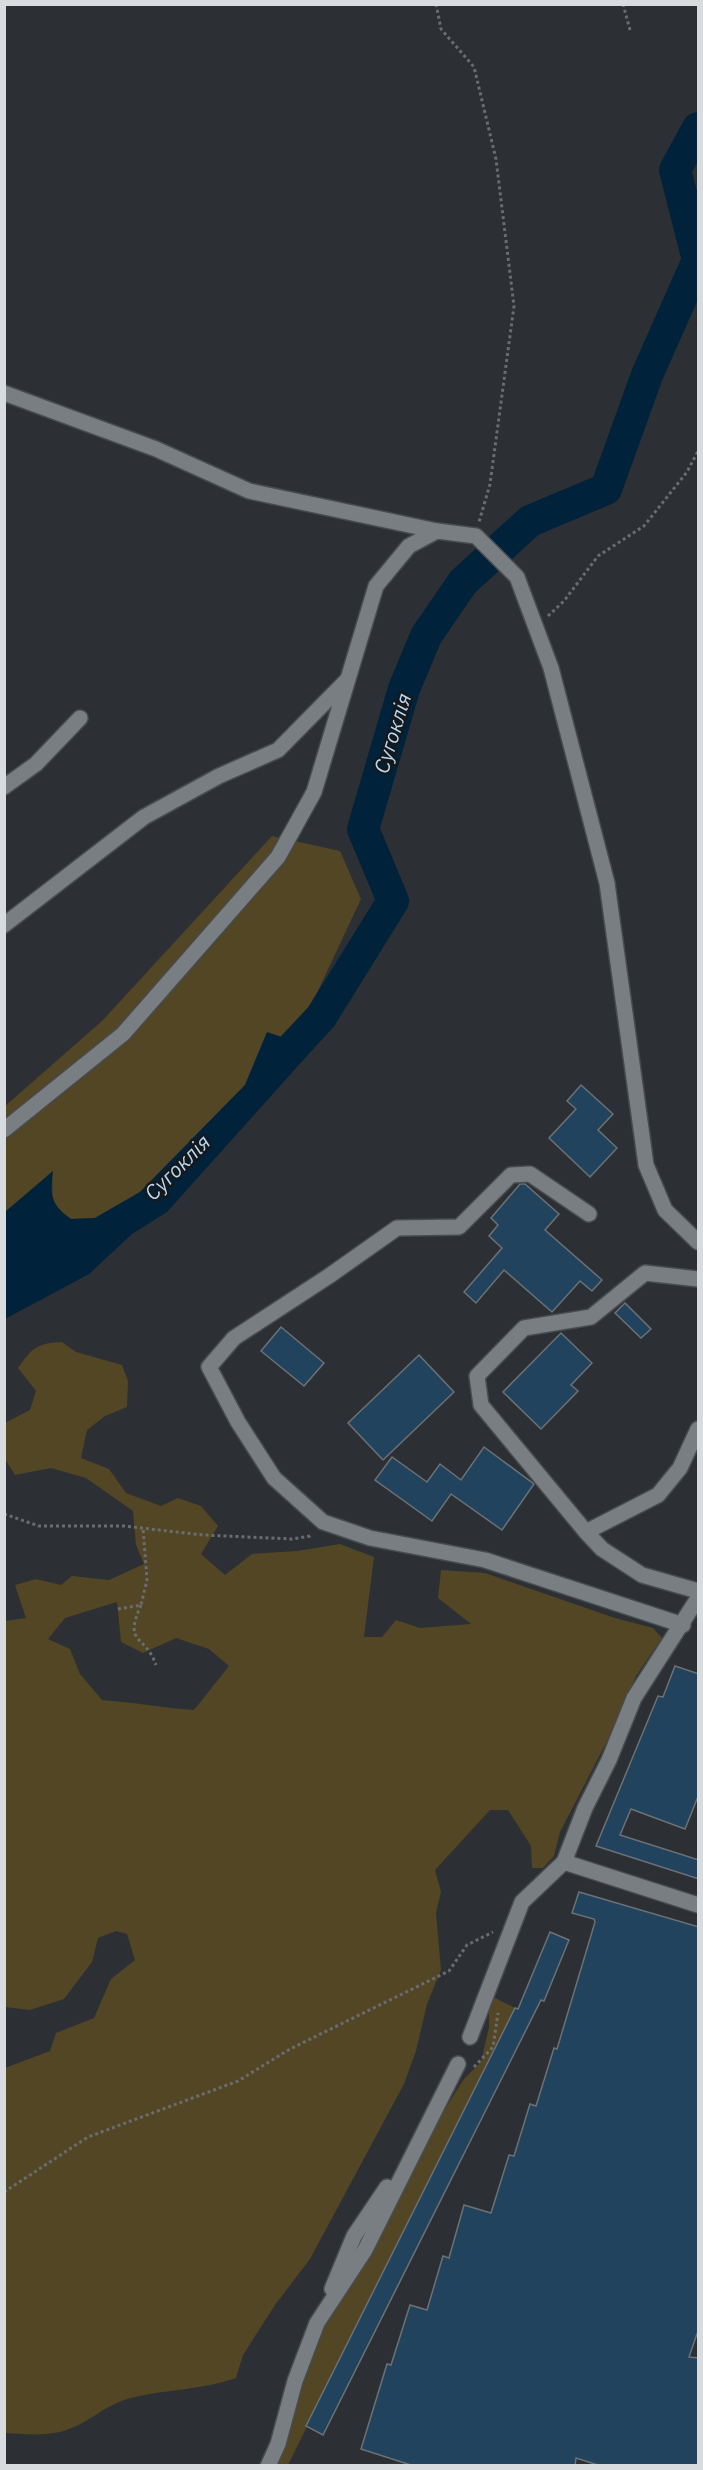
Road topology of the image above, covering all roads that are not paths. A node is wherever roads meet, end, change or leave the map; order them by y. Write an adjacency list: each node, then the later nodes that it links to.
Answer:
1 (4, 393): 2 (street)
2 (437, 531): 3 (street); 9 (street)
3 (348, 679): 6 (street); 7 (street)
4 (80, 718): 5 (street)
5 (4, 788)
6 (4, 925)
7 (4, 1130)
8 (589, 1214): 15 (street)
9 (699, 1242)
10 (699, 1279): 12 (street)
11 (699, 1429): 12 (street)
12 (586, 1532): 13 (street)
13 (699, 1591)
14 (699, 1598): 15 (street)
15 (683, 1624): 16 (street)
16 (564, 1862): 17 (street); 18 (street)
17 (699, 1905)
18 (470, 2037)
19 (464, 2068): 20 (street)
20 (268, 2466)

